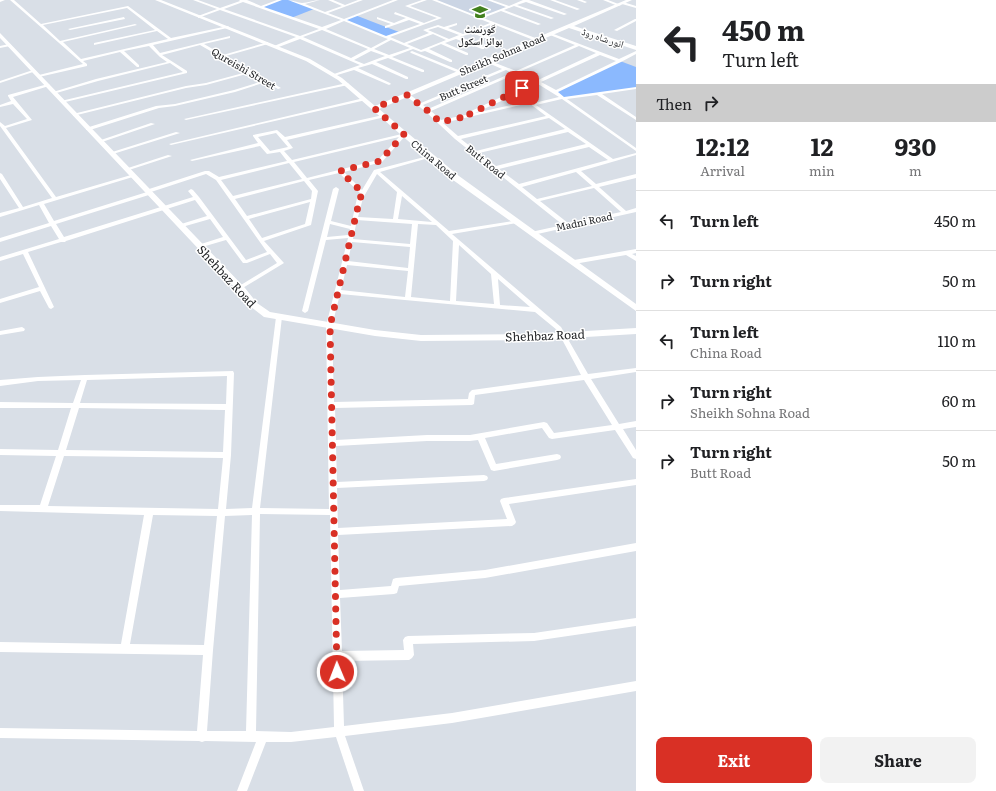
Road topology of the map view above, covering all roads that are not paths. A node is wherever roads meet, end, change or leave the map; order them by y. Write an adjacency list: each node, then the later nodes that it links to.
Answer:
1 (12, 0): 50 (street)
2 (157, 0): 36 (street, China Road)
3 (195, 0): 30 (street)
4 (243, 0): 26 (street); 30 (street)
5 (280, 0): 26 (street)
6 (290, 0): 22 (street)
7 (318, 0): 22 (street)
8 (330, 0): 25 (street)
9 (361, 0): 25 (street)
10 (383, 0): 20 (street)
11 (396, 0): 20 (street)
12 (425, 0): 47 (street)
13 (434, 0): 40 (street)
14 (489, 0): 27 (street)
15 (526, 0): 24 (street); 34 (street)
16 (552, 0): 29 (street)
17 (579, 0): 21 (street)
18 (605, 0): 23 (street)
19 (630, 0): 23 (street, Sheikh Sohna Road)
20 (391, 2): 42 (street)
21 (586, 2)
22 (301, 4): 32 (street)
23 (621, 4): 28 (street); 52 (street, Sheikh Sohna Road)
24 (514, 5): 27 (street); 41 (street)
25 (345, 6): 32 (street)
26 (261, 7): 55 (street)
27 (509, 7): 31 (street)
28 (636, 7)
29 (578, 8)
30 (220, 9): 36 (street); 68 (street)
31 (501, 10): 40 (street); 49 (street)
32 (325, 13): 42 (street)
33 (395, 13): 39 (street)
34 (565, 14)
35 (87, 15): 45 (street); 50 (street); 58 (street)
36 (200, 17): 53 (street, China Road)
37 (124, 18): 45 (street)
38 (378, 18): 46 (street)
39 (410, 18): 46 (street); 47 (street)
40 (480, 18): 44 (street)
41 (552, 18)
42 (344, 20): 55 (street); 69 (street)
43 (636, 20): 59 (street)
44 (493, 23): 60 (street); 77 (street)
45 (96, 24): 57 (street); 61 (street)
46 (395, 24): 54 (street)
47 (424, 24): 69 (street)
48 (456, 24): 56 (street)
49 (539, 24)
50 (40, 25): 78 (street)
51 (136, 25): 61 (street)
52 (569, 26): 65 (street, Sheikh Sohna Road); 94 (street, انور شاہ روڈ)
53 (227, 27): 63 (street); 81 (street, China Road)
54 (386, 27)
55 (321, 28): 68 (street); 91 (street)
56 (445, 28): 62 (street); 64 (street)
57 (70, 29)
58 (158, 30): 74 (street); 75 (street)
59 (616, 30)
60 (471, 31): 64 (street); 80 (street)
61 (106, 32): 74 (street); 78 (street)
62 (433, 33): 70 (street); 76 (street)
63 (196, 34): 75 (street); 87 (street)
64 (463, 34): 71 (street)
65 (551, 34): 77 (street, Sheikh Sohna Road); 88 (street)
66 (0, 36): 86 (street, Shehbaz Road)
67 (230, 37): 87 (street)
68 (298, 37): 89 (street); 105 (street)
69 (386, 37): 72 (street)
70 (423, 37): 73 (street); 85 (street)
71 (456, 37): 76 (street); 93 (street)
72 (391, 39): 85 (street); 91 (street)
73 (428, 39)
74 (114, 40): 83 (street)
75 (171, 40): 84 (street)
76 (449, 40): 82 (street)
77 (537, 40): 107 (street, Sheikh Sohna Road)
78 (59, 42): 104 (street)
79 (434, 42): 82 (street)
80 (498, 42)
81 (266, 43): 89 (street, China Road); 102 (street)
82 (440, 43): 95 (street); 101 (street)
83 (95, 44)
84 (150, 44): 97 (street); 100 (street)
85 (404, 44): 92 (street)
86 (10, 45): 90 (street); 119 (street, Shehbaz Road)
87 (207, 45): 100 (street); 102 (street, Qureishi Street)
88 (578, 45): 99 (street); 118 (street)
89 (274, 46): 120 (street, China Road)
90 (0, 47)
91 (371, 48): 103 (street); 105 (street)
92 (413, 48): 95 (street); 96 (street)
93 (483, 48)
94 (636, 48)
95 (425, 49): 106 (street)
96 (406, 50): 103 (street); 117 (street)
97 (122, 51): 104 (street); 112 (street)
98 (636, 52): 108 (street)
99 (600, 53): 108 (street); 124 (street)
100 (159, 54): 109 (street)
101 (468, 54)
102 (223, 56): 116 (street, Qureishi Street)
103 (389, 56): 110 (street); 115 (street)
104 (80, 60): 119 (street)
105 (350, 60): 111 (street)
106 (451, 60)
107 (487, 61): 114 (street); 117 (street, Sheikh Sohna Road)
108 (620, 61): 131 (street)
109 (170, 62): 132 (street); 139 (street)
110 (372, 62): 111 (street); 121 (street)
111 (363, 65): 113 (street)
112 (138, 66)
113 (354, 68): 120 (street); 126 (street)
114 (505, 69): 118 (street); 141 (street, Butt Street)
115 (423, 71)
116 (250, 72): 122 (street, Qureishi Street); 145 (street)
117 (460, 72): 135 (street, Sheikh Sohna Road)
118 (514, 73): 124 (street); 144 (street)
119 (37, 74): 123 (street); 127 (street, Shehbaz Road)
120 (335, 75): 125 (street, China Road)
121 (407, 78)
122 (266, 81): 128 (street, Qureishi Street); 154 (street)
123 (0, 82)
124 (536, 82): 131 (street); 147 (street)
125 (347, 84): 137 (street, China Road); 149 (street)
126 (389, 84)
127 (48, 85): 132 (street, Shehbaz Road); 138 (street)
128 (279, 88)
129 (629, 88): 130 (street); 133 (street); 134 (street)
130 (636, 88)
131 (556, 92): 136 (street)
132 (55, 93): 139 (street, Shehbaz Road)
133 (598, 93): 136 (street); 150 (street)
134 (636, 93)
135 (407, 95): 141 (street, Butt Road); 143 (street, Sheikh Sohna Road)
136 (563, 98): 140 (street); 165 (street)
137 (364, 99): 143 (street, China Road); 161 (street)
138 (14, 102): 142 (street); 153 (street)
139 (63, 102): 145 (street, Shehbaz Road)
140 (533, 104): 147 (street); 148 (street)
141 (420, 105): 144 (street, Butt Road)
142 (0, 106)
143 (374, 108): 146 (street, China Road)
144 (428, 111): 151 (street, Butt Road)
145 (75, 115): 154 (street, Shehbaz Road)
146 (383, 116): 157 (street, China Road); 159 (street)
147 (469, 116): 151 (street)
148 (550, 116): 155 (street); 158 (street)
149 (186, 119)
150 (636, 119)
151 (440, 122): 158 (street, Butt Road)
152 (153, 124): 160 (street)
153 (2, 126): 193 (street)
154 (88, 129): 160 (street, Shehbaz Road)
155 (569, 130): 163 (street); 166 (street)
156 (178, 133): 167 (street)
157 (404, 134): 170 (street, China Road); 173 (street); 177 (street)
158 (458, 138): 166 (street, Butt Road)
159 (284, 139): 162 (street); 164 (street)
160 (100, 141): 167 (street, Shehbaz Road)
161 (171, 144)
162 (261, 144): 164 (street); 171 (street)
163 (590, 145): 172 (street); 174 (street)
164 (281, 150): 173 (street)
165 (636, 150)
166 (476, 152): 174 (street, Butt Road)
167 (111, 153): 175 (street, Shehbaz Road)
168 (636, 154): 172 (street)
169 (170, 156): 175 (street)
170 (430, 156): 178 (street); 206 (street, China Road)
171 (192, 160)
172 (611, 160): 176 (street)
173 (290, 162): 182 (street); 183 (street)
174 (495, 168): 184 (street, Butt Road)
175 (127, 170): 180 (street, Shehbaz Road)
176 (577, 170): 184 (street); 185 (street)
177 (340, 171): 183 (street); 190 (street)
178 (376, 171): 188 (street); 190 (street)
179 (0, 175): 198 (street)
180 (133, 176): 189 (street, Shehbaz Road); 193 (street)
181 (636, 176): 185 (street)
182 (218, 179): 189 (street); 192 (street)
183 (305, 180): 192 (street); 194 (street)
184 (518, 186): 195 (street, Butt Road)
185 (595, 186): 195 (street); 200 (street)
186 (336, 189): 207 (street)
187 (191, 191): 191 (street)
188 (400, 191): 205 (street); 210 (street)
189 (149, 192): 197 (street, Shehbaz Road); 209 (street)
190 (363, 193): 204 (street)
191 (197, 198): 197 (street); 202 (street)
192 (232, 198): 203 (street)
193 (55, 199): 196 (street)
194 (313, 200): 203 (street); 220 (street)
195 (536, 201): 211 (street, Butt Road)
196 (41, 204): 198 (street); 209 (street)
197 (164, 208): 212 (street, Shehbaz Road); 222 (street)
198 (22, 209): 201 (street)
199 (636, 210): 200 (street, Madni Road)
200 (625, 212): 211 (street, Madni Road)
201 (0, 215)
202 (211, 217): 212 (street); 216 (street)
203 (245, 218): 220 (street)
204 (356, 218): 205 (street); 213 (street)
205 (395, 221): 208 (street)
206 (517, 221): 214 (street, China Road); 215 (street)
207 (328, 222): 213 (street); 218 (street)
208 (415, 223): 210 (street); 224 (street)
209 (53, 224): 219 (street); 222 (street)
210 (438, 224): 215 (street)
211 (567, 225): 214 (street, Madni Road)
212 (180, 226): 223 (street, Shehbaz Road)
213 (353, 228): 217 (street)
214 (533, 232): 231 (street, China Road)
215 (448, 233): 221 (street)
216 (227, 238): 223 (street); 227 (street)
217 (351, 238): 218 (street); 224 (street); 232 (street)
218 (324, 239): 245 (street)
219 (0, 240)
220 (261, 240): 227 (street)
221 (456, 240): 234 (street); 240 (street)
222 (63, 241): 226 (street)
223 (200, 246): 236 (street, Shehbaz Road)
224 (414, 246): 233 (street)
225 (636, 251): 228 (street)
226 (25, 252): 229 (street); 235 (street)
227 (271, 252): 236 (street)
228 (626, 253): 230 (street); 231 (street)
229 (0, 259)
230 (636, 259)
231 (574, 262): 243 (street, China Road)
232 (345, 263): 233 (street); 237 (street)
233 (411, 270): 238 (street)
234 (494, 273): 242 (street); 244 (street)
235 (42, 288): 239 (street); 241 (street)
236 (239, 288): 246 (street, Shehbaz Road)
237 (338, 292): 238 (street); 247 (street)
238 (408, 299): 240 (street)
239 (0, 301)
240 (453, 303): 242 (street)
241 (51, 307)
242 (497, 307): 244 (street)
243 (636, 308)
244 (538, 310): 251 (street)
245 (305, 311)
246 (279, 317): 247 (street, Shehbaz Road); 275 (street)
247 (330, 326): 251 (street, Shehbaz Road); 257 (street)
248 (22, 329): 250 (street)
249 (636, 331): 251 (street, Shehbaz Road)
250 (0, 333)
251 (562, 335): 254 (street)
252 (636, 370): 254 (street)
253 (85, 378): 255 (street); 258 (street); 259 (street)
254 (586, 378): 257 (street); 261 (street)
255 (0, 383)
256 (0, 405): 258 (street)
257 (331, 405): 263 (street)
258 (76, 406): 259 (street); 265 (street)
259 (229, 407): 266 (street)
260 (636, 424): 261 (street)
261 (617, 427): 262 (street); 267 (street)
262 (480, 436): 263 (street); 268 (street)
263 (332, 443): 271 (street)
264 (0, 452): 265 (street)
265 (61, 453): 266 (street); 273 (street)
266 (227, 455): 277 (street)
267 (636, 456)
268 (557, 457)
269 (484, 478): 271 (street)
270 (636, 482): 278 (street)
271 (333, 486): 276 (street)
272 (0, 508): 273 (street)
273 (43, 509): 274 (street)
274 (149, 512): 277 (street); 283 (street)
275 (256, 512): 276 (street); 277 (street); 290 (street)
276 (334, 512): 278 (street)
277 (221, 513): 284 (street)
278 (334, 532): 280 (street)
279 (636, 547): 280 (street)
280 (336, 594): 285 (street)
281 (636, 622): 285 (street)
282 (0, 647): 283 (street)
283 (125, 648): 284 (street)
284 (208, 650): 289 (street)
285 (337, 656): 287 (street)
286 (636, 686): 287 (street)
287 (339, 732): 291 (street); 293 (street)
288 (0, 733): 289 (street)
289 (202, 736): 290 (street)
290 (251, 737): 291 (street)
291 (263, 737): 292 (street)
292 (242, 791)
293 (359, 791)

